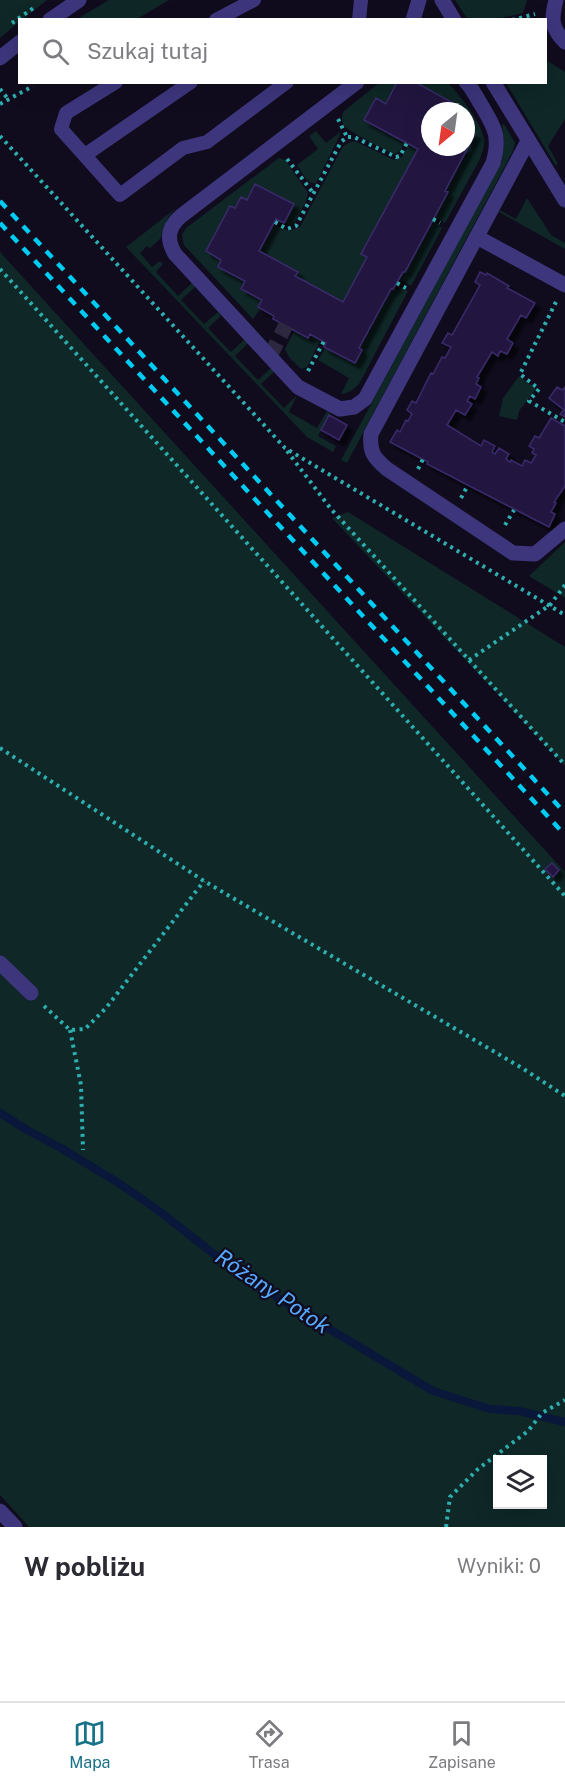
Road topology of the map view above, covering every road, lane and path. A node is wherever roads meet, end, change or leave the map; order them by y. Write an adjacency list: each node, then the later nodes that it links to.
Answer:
1 (78, 0): 9 (street)
2 (254, 0): 10 (lane)
3 (361, 0): 11 (lane)
4 (419, 0): 12 (street)
5 (442, 0): 13 (street)
6 (556, 0): 16 (street)
7 (36, 6): 8 (path)
8 (19, 18)
9 (53, 18)
10 (220, 18)
11 (359, 18)
12 (414, 18)
13 (453, 18)
14 (18, 19): 15 (path)
15 (9, 25)
16 (565, 42)
17 (18, 44): 18 (street)
18 (0, 58)
19 (113, 84): 37 (lane)
20 (188, 84): 37 (lane)
21 (264, 84): 28 (lane)
22 (284, 84): 28 (lane)
23 (354, 84): 24 (street)
24 (467, 84)
25 (494, 84): 34 (street)
26 (33, 86): 29 (path)
27 (0, 89): 29 (path)
28 (271, 94): 37 (lane)
29 (8, 99): 30 (path)
30 (0, 104)
31 (335, 113): 33 (path)
32 (0, 136): 47 (path)
33 (347, 137): 35 (path); 39 (path)
34 (528, 141): 38 (street); 41 (street)
35 (407, 143)
36 (282, 152): 39 (path)
37 (85, 155)
38 (563, 188)
39 (314, 194): 40 (path)
40 (274, 222)
41 (477, 237): 43 (street); 48 (street)
42 (0, 268): 56 (path)
43 (565, 285): 46 (path)
44 (324, 341): 45 (path)
45 (305, 377)
46 (565, 422)
47 (285, 448): 50 (path); 52 (path)
48 (565, 529)
49 (565, 585): 50 (path)
50 (550, 606): 51 (path); 52 (path)
51 (565, 615)
52 (469, 660): 54 (path)
53 (0, 748): 55 (path)
54 (565, 765)
55 (204, 881): 59 (path); 60 (path)
56 (565, 896)
57 (0, 963): 58 (street)
58 (31, 993): 59 (path)
59 (70, 1030): 61 (path)
60 (565, 1096)
61 (82, 1150)
62 (565, 1400): 65 (path)
63 (0, 1511): 64 (street)
64 (15, 1527)
65 (446, 1527)

